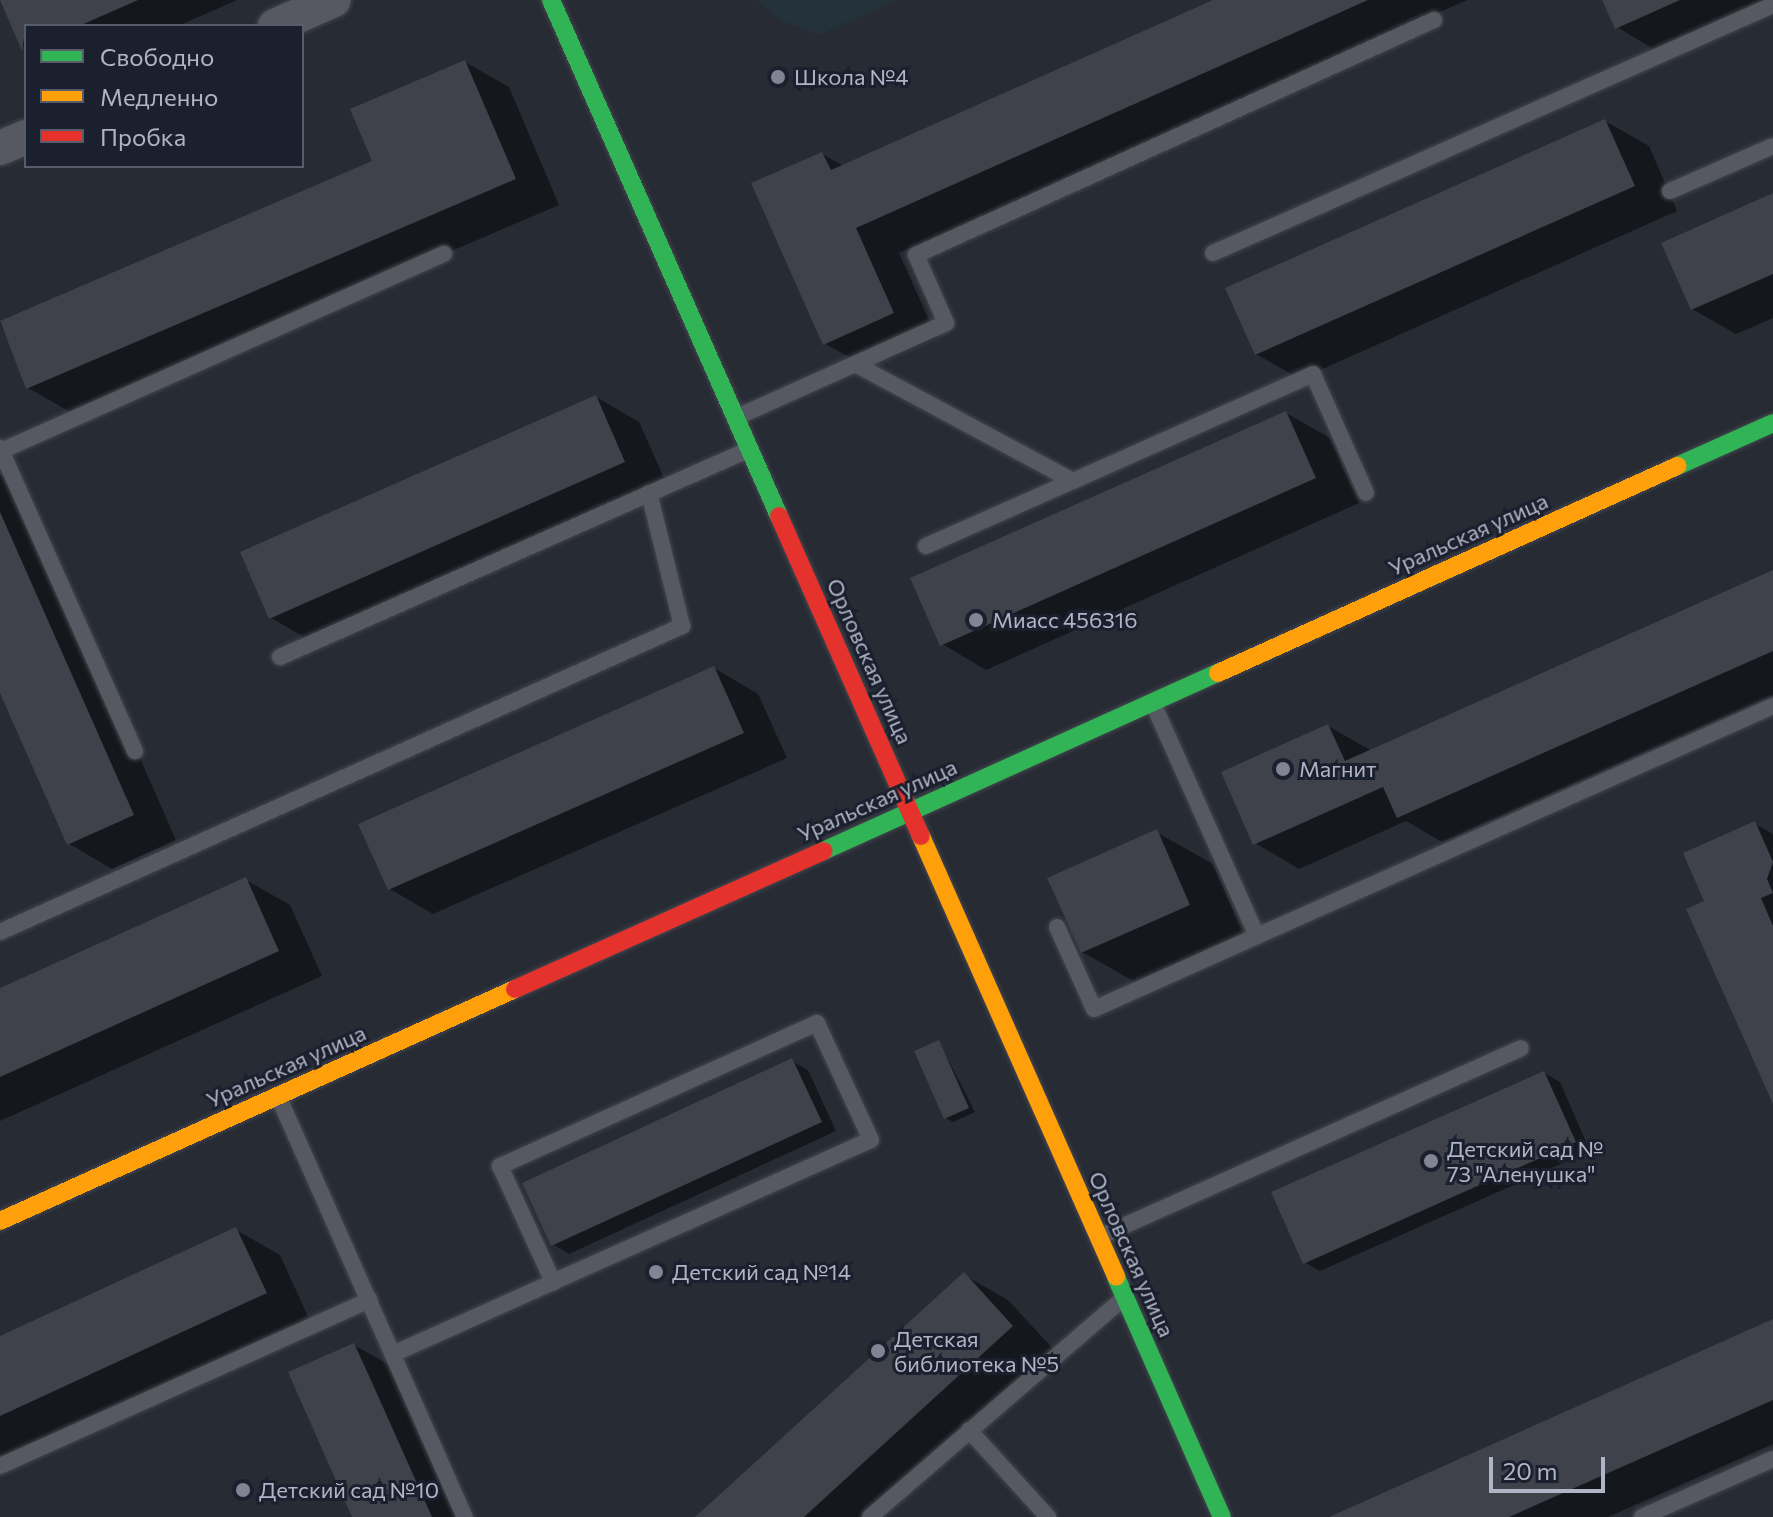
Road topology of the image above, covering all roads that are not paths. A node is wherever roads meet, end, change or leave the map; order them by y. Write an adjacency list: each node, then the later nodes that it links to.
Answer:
1 (334, 0): 5 (street)
2 (551, 0): 11 (street, Орловская улица)
3 (1773, 5): 8 (lane)
4 (1434, 20): 10 (lane)
5 (280, 24)
6 (1773, 146): 7 (lane)
7 (1670, 191)
8 (1213, 253)
9 (444, 254): 13 (lane)
10 (855, 364): 11 (lane); 15 (lane)
11 (736, 418): 14 (street, Орловская улица)
12 (1773, 423): 20 (street, Уральская улица)
13 (1, 449): 22 (lane)
14 (749, 449): 16 (lane); 23 (street, Орловская улица)
15 (1073, 481): 17 (lane); 18 (lane)
16 (649, 493): 19 (lane); 25 (lane)
17 (1366, 493)
18 (926, 546)
19 (280, 657)
20 (1152, 702): 23 (street, Уральская улица); 26 (lane)
21 (1773, 706): 26 (lane)
22 (135, 751)
23 (910, 811): 28 (street, Уральская улица); 30 (street, Орловская улица)
24 (1057, 927): 26 (lane)
25 (0, 932)
26 (1257, 936)
27 (1521, 1048): 30 (lane)
28 (278, 1096): 29 (street, Уральская улица); 33 (lane)
29 (0, 1221)
30 (1098, 1237): 32 (street, Орловская улица)
31 (553, 1282): 31 (lane); 34 (lane)
32 (1125, 1297): 35 (lane); 41 (street, Орловская улица)
33 (369, 1300): 34 (lane); 37 (lane)
34 (393, 1354): 38 (lane)
35 (969, 1430): 39 (lane); 40 (lane)
36 (1773, 1459): 42 (lane)
37 (0, 1466)
38 (465, 1517)
39 (870, 1517)
40 (1048, 1517)
41 (1222, 1517)
42 (1642, 1517)

